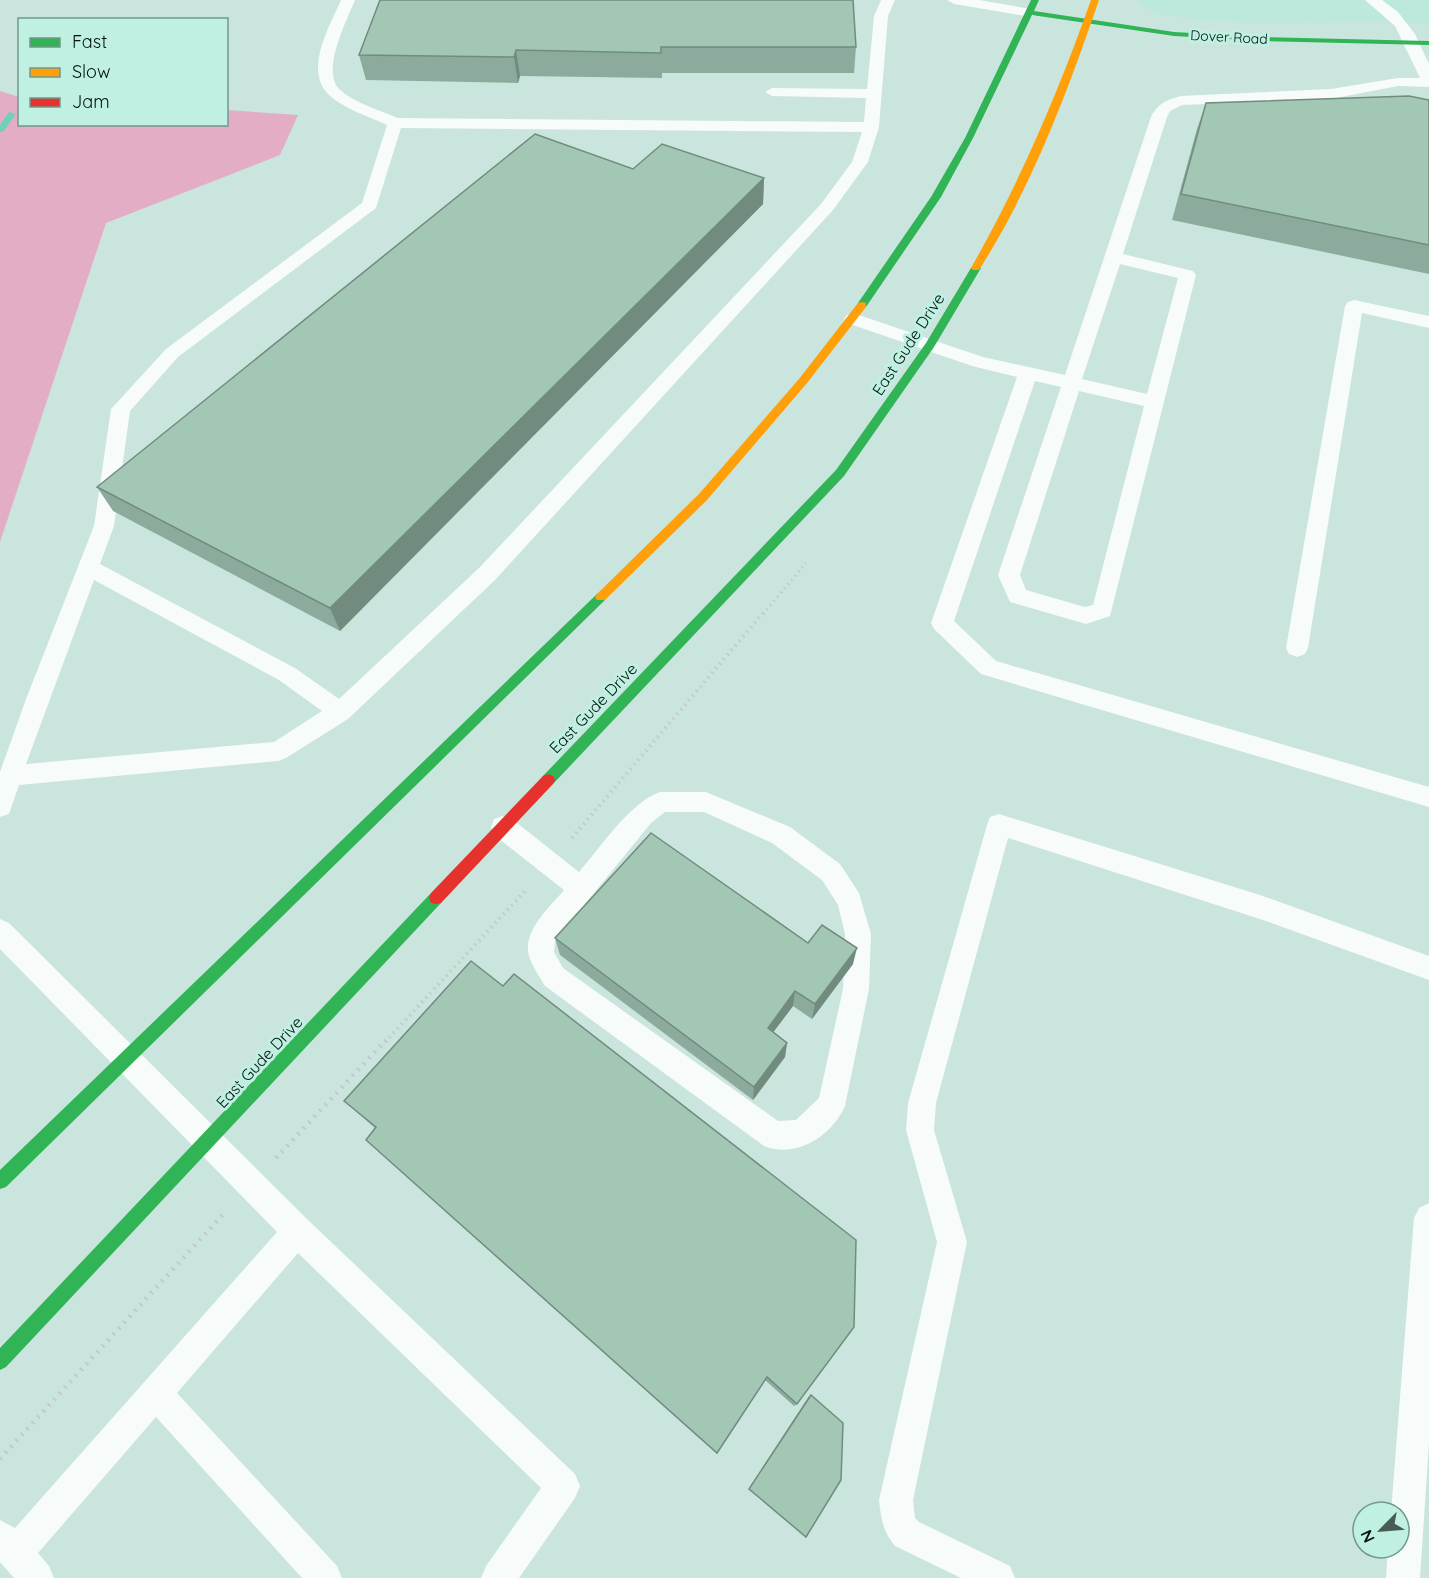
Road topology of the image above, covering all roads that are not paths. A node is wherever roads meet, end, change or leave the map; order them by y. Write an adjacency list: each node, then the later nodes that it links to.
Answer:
1 (348, 0): 13 (lane)
2 (888, 0): 12 (lane)
3 (954, 0): 6 (lane)
4 (1095, 0): 7 (main road, East Gude Drive)
5 (1372, 0): 8 (lane)
6 (1033, 6): 7 (main road, Dover Road); 16 (main road)
7 (1089, 22): 8 (main road, Dover Road); 18 (main road, East Gude Drive)
8 (1412, 42): 9 (main road, Dover Road); 10 (lane)
9 (1429, 43)
10 (1429, 82): 15 (lane)
11 (772, 92): 12 (lane)
12 (875, 94): 14 (lane)
13 (395, 123): 14 (lane); 22 (lane)
14 (871, 128): 24 (lane)
15 (1113, 258): 20 (lane); 21 (lane)
16 (853, 319): 18 (lane); 32 (main road)
17 (1429, 322): 23 (lane)
18 (930, 345): 19 (lane); 28 (main road, East Gude Drive)
19 (1028, 373): 20 (lane); 26 (lane)
20 (1072, 383): 21 (lane); 21 (lane)
21 (1155, 402)
22 (88, 567): 24 (lane); 25 (lane)
23 (1298, 648)
24 (340, 712): 25 (lane)
25 (11, 776): 27 (lane)
26 (1429, 796)
27 (0, 807)
28 (503, 827): 29 (lane); 33 (main road, East Gude Drive)
29 (581, 888): 29 (lane)
30 (0, 931): 32 (lane)
31 (1429, 968): 42 (lane)
32 (126, 1058): 33 (lane); 34 (main road)
33 (207, 1141): 36 (lane); 37 (main road, East Gude Drive)
34 (0, 1181)
35 (1429, 1218): 43 (lane)
36 (297, 1231): 38 (lane); 41 (lane)
37 (0, 1361)
38 (155, 1393): 39 (lane); 40 (lane)
39 (17, 1556)
40 (325, 1578)
41 (498, 1578)
42 (998, 1578)
43 (1403, 1578)

